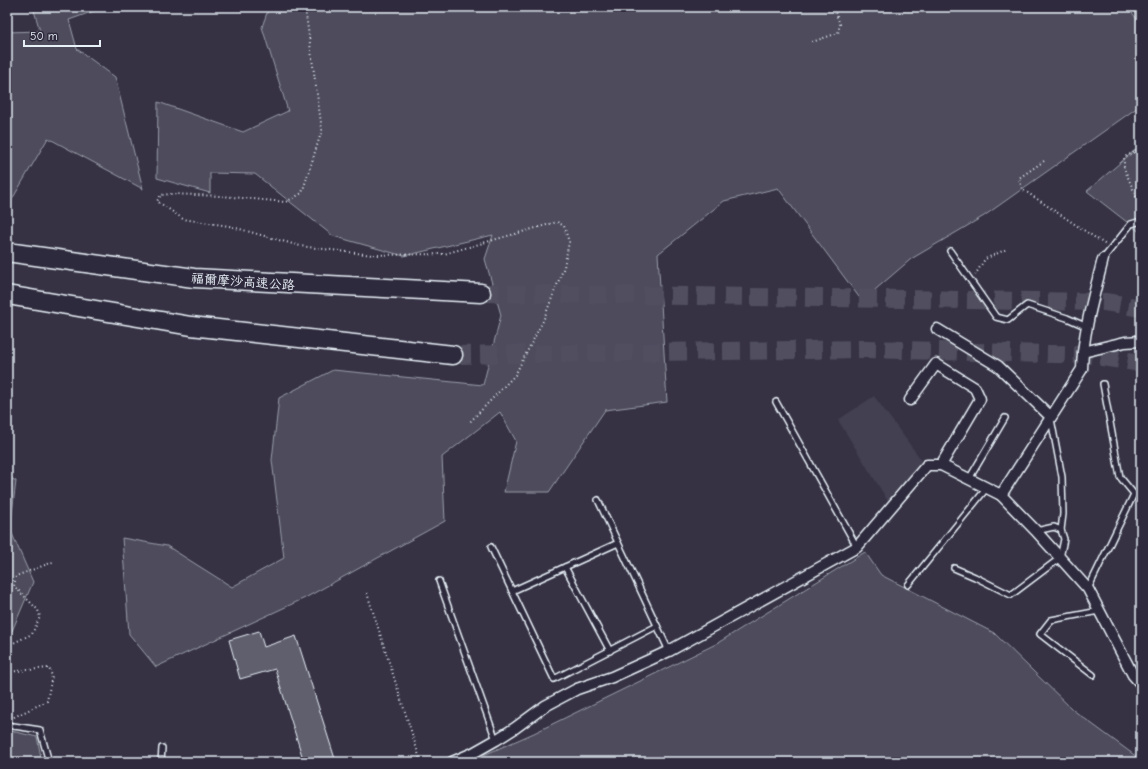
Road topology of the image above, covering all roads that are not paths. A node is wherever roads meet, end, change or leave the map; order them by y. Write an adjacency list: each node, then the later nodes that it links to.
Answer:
1 (1141, 221): 4 (lane)
2 (950, 251): 9 (lane)
3 (7, 252): 5 (highway, 福爾摩沙高速公路)
4 (1104, 260): 9 (street)
5 (481, 293)
6 (7, 295): 10 (highway)
7 (937, 329): 14 (street)
8 (1141, 341): 9 (street)
9 (1082, 352): 14 (street)
10 (453, 355)
11 (1103, 384): 31 (lane)
12 (910, 400): 16 (street)
13 (776, 402): 25 (lane)
14 (1050, 416): 19 (street); 21 (lane)
15 (1005, 418): 17 (lane)
16 (941, 465): 17 (street); 25 (street)
17 (969, 480): 18 (street)
18 (986, 489): 19 (street); 30 (lane)
19 (1000, 496): 22 (street)
20 (598, 500): 23 (lane)
21 (1061, 530): 22 (lane); 26 (lane)
22 (1036, 531): 26 (street)
23 (618, 543): 27 (lane); 34 (lane)
24 (491, 547): 32 (lane)
25 (857, 547): 36 (street)
26 (1060, 558): 28 (lane); 31 (street)
27 (565, 567): 32 (lane); 35 (lane)
28 (954, 568)
29 (439, 582): 40 (lane)
30 (908, 585)
31 (1088, 589): 33 (street)
32 (512, 591): 35 (lane)
33 (1099, 611): 37 (lane); 38 (street)
34 (657, 626): 35 (lane); 36 (lane)
35 (610, 650)
36 (669, 651): 40 (street)
37 (1093, 675)
38 (1141, 684)
39 (7, 725): 42 (lane)
40 (496, 740): 44 (street)
41 (162, 748): 43 (lane)
42 (49, 762)
43 (161, 762)
44 (452, 762)

